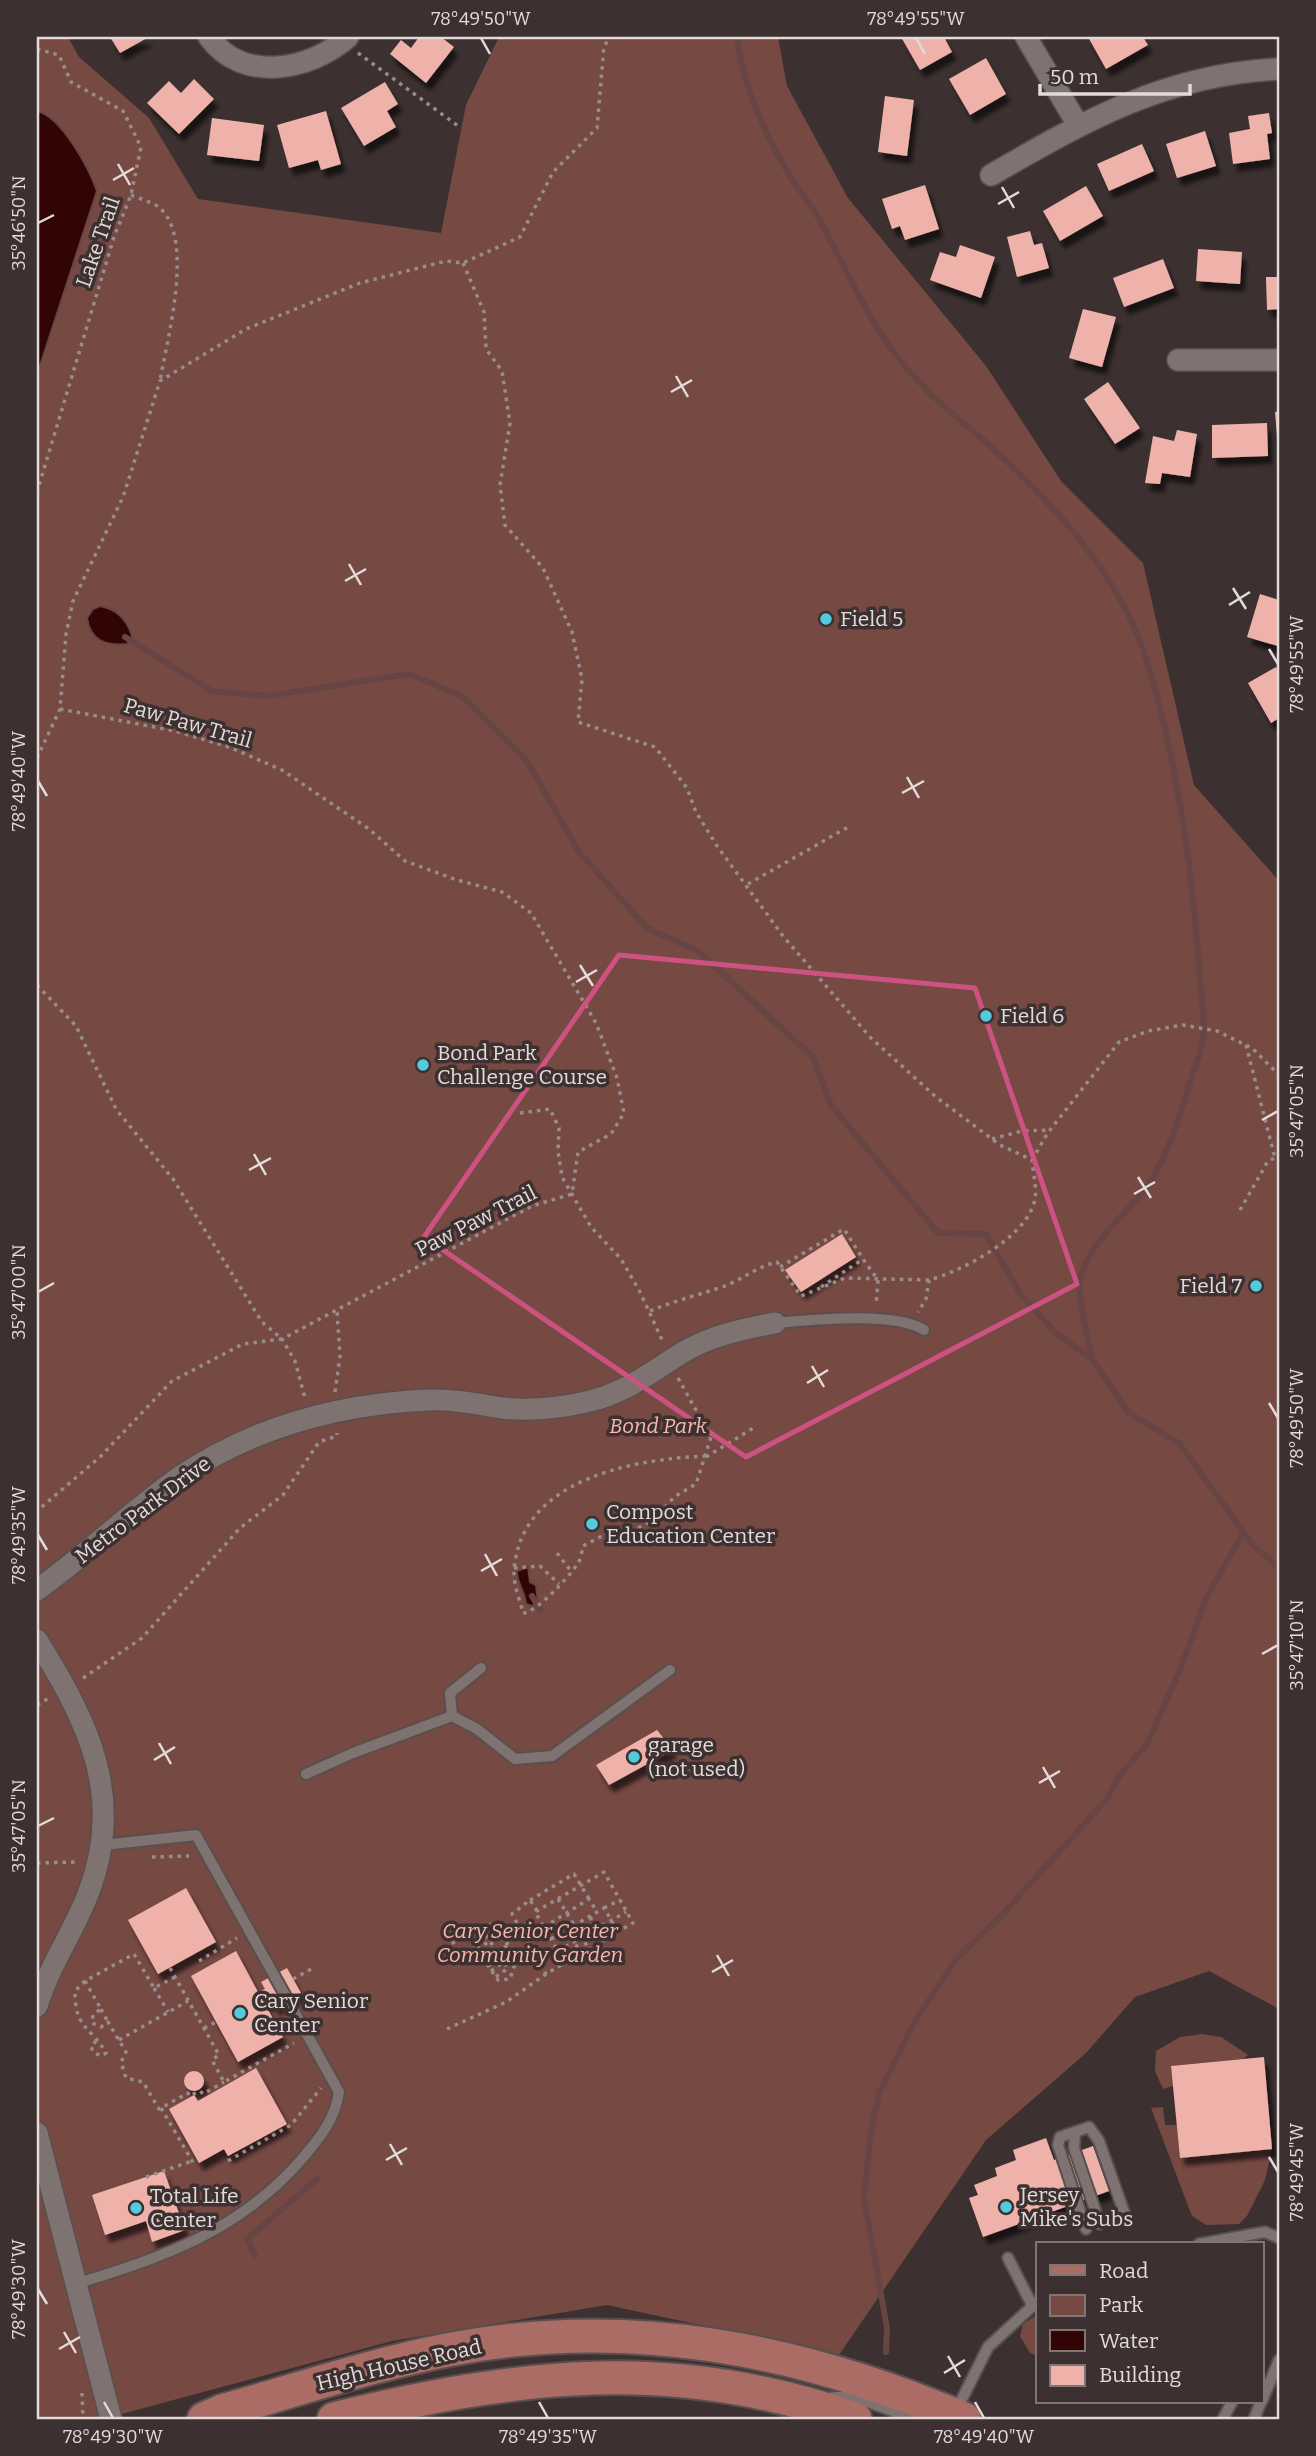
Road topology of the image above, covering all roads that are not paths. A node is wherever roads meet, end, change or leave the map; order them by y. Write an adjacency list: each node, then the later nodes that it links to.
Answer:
1 (209, 37): 3 (street)
2 (1026, 37): 5 (street)
3 (345, 39)
4 (1279, 69): 5 (street)
5 (1078, 125): 6 (street)
6 (991, 175)
7 (1178, 360): 8 (street)
8 (1279, 360)
9 (775, 1323): 10 (lane); 11 (street, Metro Park Drive)
10 (924, 1330)
11 (37, 1590)
12 (37, 1640): 17 (street)
13 (481, 1668): 15 (lane)
14 (670, 1671): 15 (lane)
15 (452, 1716): 16 (lane)
16 (306, 1774)
17 (103, 1845): 18 (street); 27 (lane)
18 (37, 2006)
19 (1075, 2132): 21 (lane); 22 (lane); 23 (lane)
20 (37, 2133): 27 (street)
21 (1125, 2215)
22 (1100, 2224)
23 (1086, 2228)
24 (1279, 2238): 25 (lane)
25 (1210, 2242)
26 (1008, 2258): 28 (lane)
27 (75, 2284): 33 (street)
28 (1035, 2303): 32 (lane)
29 (1279, 2360): 30 (lane)
30 (1264, 2396)
31 (789, 2399): 35 (main road, High House Road); 36 (main road, High House Road); 37 (lane)
32 (955, 2418): 34 (main road, High House Road)
33 (111, 2419)
34 (204, 2419)
35 (334, 2419)
36 (855, 2419)
37 (915, 2419)

